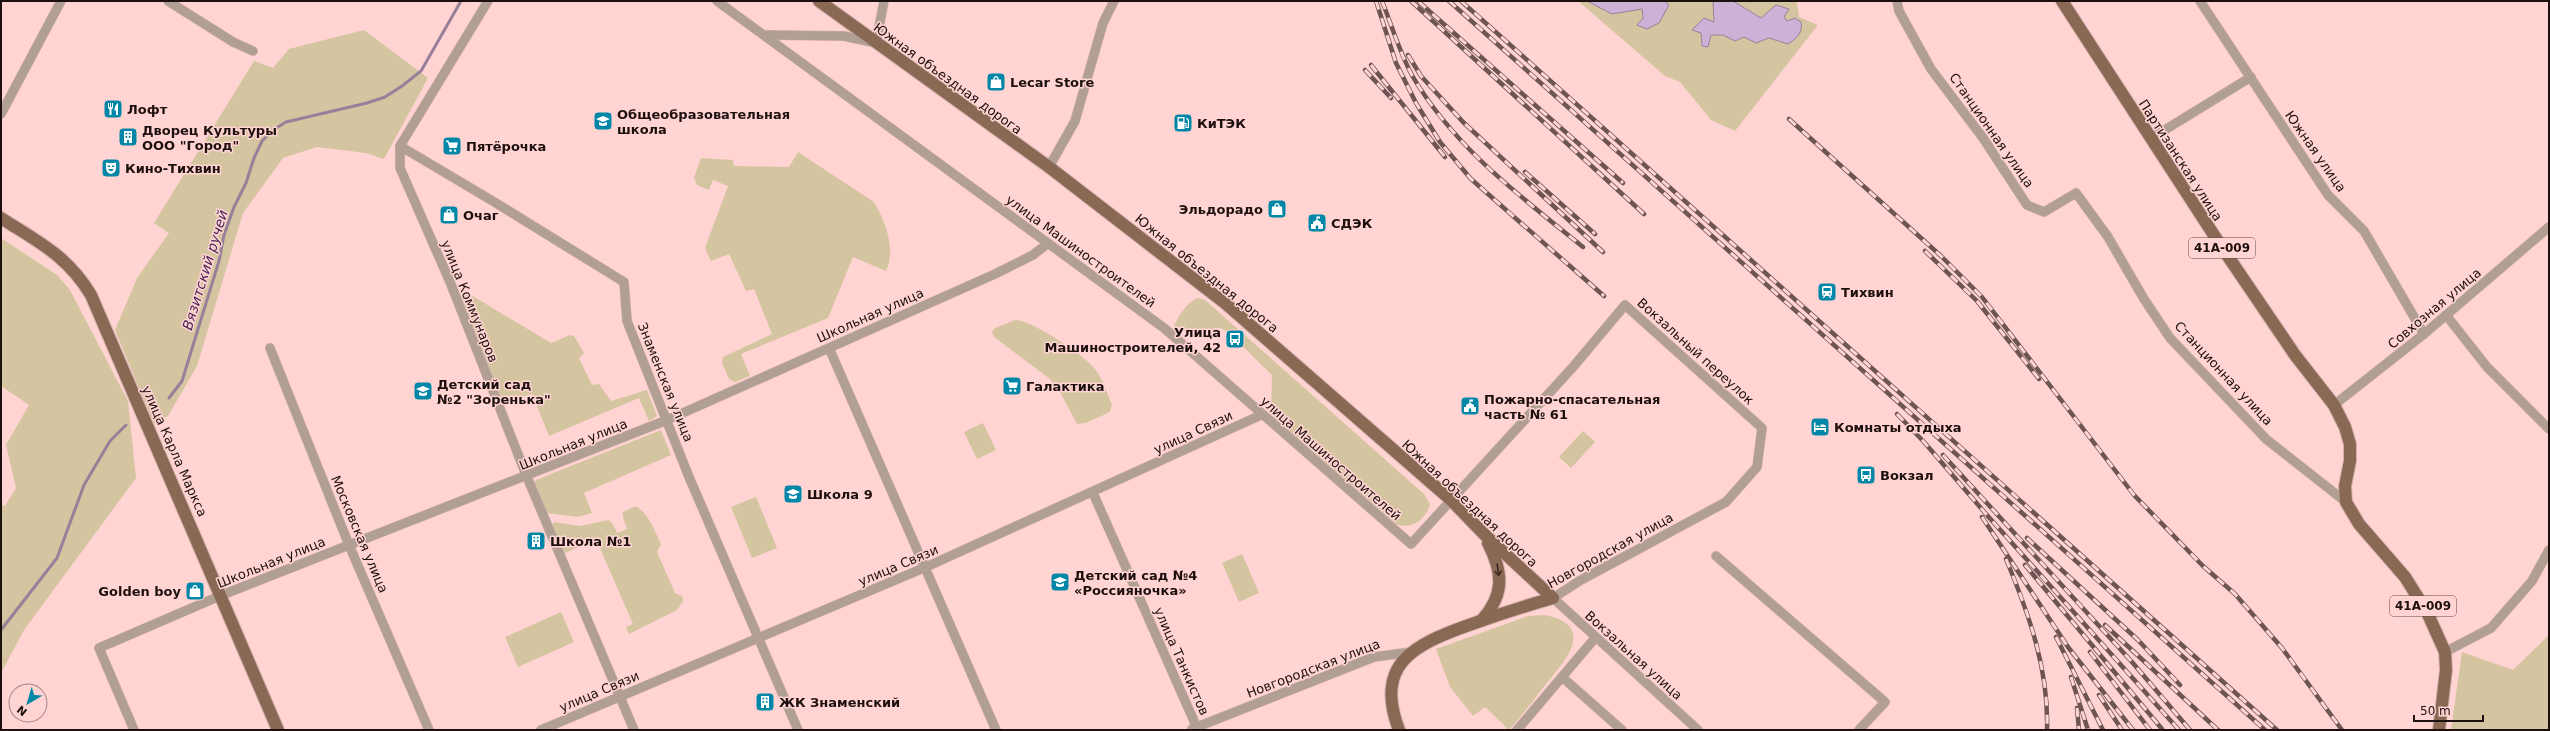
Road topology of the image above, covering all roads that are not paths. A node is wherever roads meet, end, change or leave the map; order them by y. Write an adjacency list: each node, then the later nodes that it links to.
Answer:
1 (61, 1): 15 (street)
2 (168, 1): 13 (street)
3 (488, 1): 17 (street)
4 (718, 1): 11 (street, улица Машиностроителей)
5 (819, 1): 12 (main road, Южная объездная дорога)
6 (884, 1): 12 (street)
7 (1114, 1): 18 (street)
8 (1897, 1): 34 (street, Станционная улица)
9 (2062, 1): 16 (main road, Партизанская улица / 41А-009)
10 (2200, 1): 14 (street, Южная улица)
11 (766, 35): 12 (street); 21 (street, улица Машиностроителей)
12 (876, 43): 18 (main road, Южная объездная дорога)
13 (253, 52)
14 (2251, 77): 16 (street); 23 (street, Южная улица)
15 (1, 114)
16 (2150, 139): 26 (main road, Партизанская улица / 41А-009)
17 (400, 146): 28 (street, Знаменская улица); 31 (street, улица Коммунаров)
18 (1049, 167): 33 (main road, Южная объездная дорога)
19 (1, 218): 41 (main road, улица Карла Маркса)
20 (2549, 227): 22 (street, Совхозная улица)
21 (1047, 244): 25 (street, Школьная улица); 27 (street, улица Машиностроителей)
22 (2446, 315): 23 (street, Совхозная улица); 29 (street)
23 (2424, 334): 26 (street, Совхозная улица)
24 (270, 348): 37 (street, Московская улица)
25 (829, 348): 28 (street, Школьная улица); 40 (street)
26 (2334, 405): 34 (main road, Партизанская улица / 41А-009)
27 (1261, 415): 32 (street, улица Связи); 36 (street, улица Машиностроителей)
28 (667, 420): 31 (street, Школьная улица); 44 (street, Знаменская улица)
29 (2549, 429)
30 (1757, 467): 33 (street, Вокзальный переулок); 42 (street, Новгородская улица)
31 (527, 477): 37 (street, Школьная улица); 49 (street, улица Коммунаров)
32 (1093, 493): 40 (street, улица Связи); 50 (street, улица Танкистов)
33 (1451, 500): 35 (main road, Южная объездная дорога); 36 (street, Вокзальный переулок)
34 (2346, 502): 47 (main road, Станционная улица / 41А-009)
35 (1484, 534): 42 (main road, Южная объездная дорога); 43 (main road, one-way to 43)
36 (1411, 544)
37 (349, 545): 41 (street, Школьная улица); 53 (street, Московская улица)
38 (2549, 550): 47 (street)
39 (1716, 556): 62 (street)
40 (926, 567): 44 (street, улица Связи); 57 (street)
41 (222, 595): 51 (street, Школьная улица); 52 (main road, улица Карла Маркса)
42 (1553, 598): 43 (main road, Новгородская улица); 45 (street, Вокзальная улица)
43 (1482, 620): 46 (main road, Новгородская улица)
44 (758, 637): 49 (street, улица Связи); 56 (street, Знаменская улица)
45 (1595, 638): 48 (street); 61 (street, Вокзальная улица)
46 (1411, 652): 50 (street, Новгородская улица); 58 (main road)
47 (2445, 652): 63 (main road, Станционная улица / 41А-009)
48 (1562, 677): 59 (street); 60 (street)
49 (619, 697): 54 (street, улица Связи); 55 (street, улица Коммунаров)
50 (1195, 729)
51 (134, 730)
52 (278, 730)
53 (429, 730)
54 (541, 730)
55 (634, 730)
56 (798, 730)
57 (996, 730)
58 (1399, 730)
59 (1517, 730)
60 (1622, 730)
61 (1698, 730)
62 (1859, 730)
63 (2439, 730)

